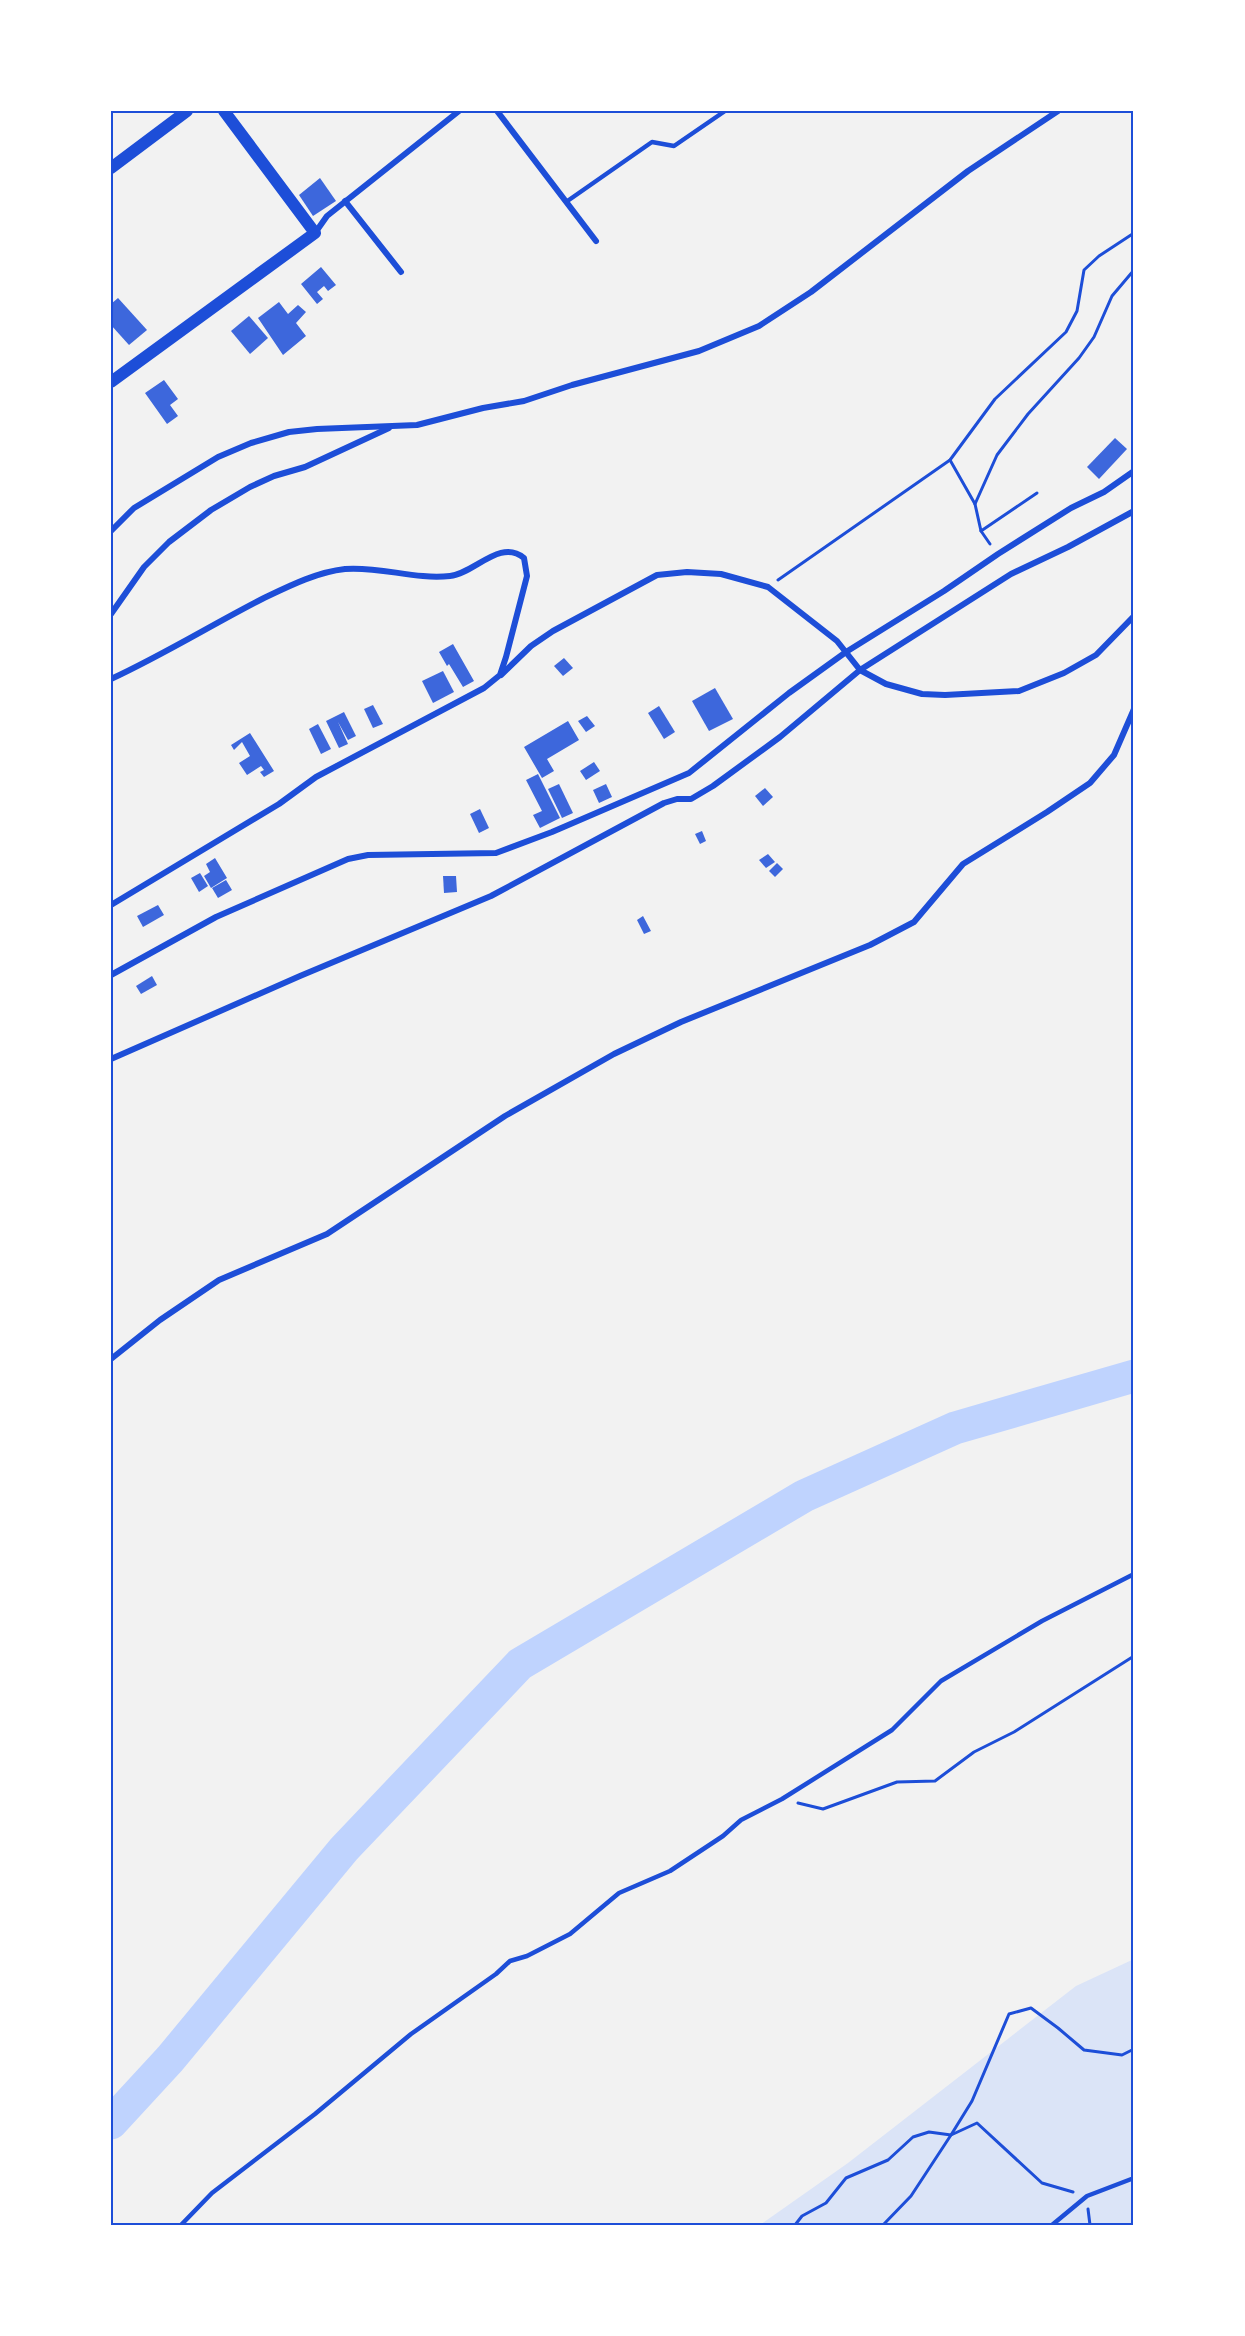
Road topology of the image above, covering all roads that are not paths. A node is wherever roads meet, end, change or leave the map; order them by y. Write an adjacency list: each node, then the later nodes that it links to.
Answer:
1 (187, 111): 7 (main road)
2 (224, 111): 10 (main road)
3 (459, 111): 8 (street)
4 (497, 111): 9 (street)
5 (725, 111): 9 (lane)
6 (1058, 111): 14 (street)
7 (111, 168)
8 (345, 201): 10 (street); 12 (street)
9 (566, 202): 11 (street)
10 (315, 233): 13 (main road)
11 (596, 241)
12 (400, 272)
13 (111, 382)
14 (393, 426): 17 (street); 18 (street)
15 (1134, 471): 20 (street)
16 (1134, 511): 21 (street)
17 (111, 531)
18 (111, 614)
19 (1134, 616): 21 (street)
20 (846, 652): 21 (street); 22 (street); 26 (street)
21 (860, 670): 27 (street)
22 (500, 675): 23 (street); 25 (street)
23 (111, 679)
24 (1134, 709): 28 (street)
25 (111, 905)
26 (111, 975)
27 (111, 1059)
28 (111, 1359)
29 (1134, 1574): 31 (lane)
30 (1134, 2178): 32 (lane)
31 (181, 2225)
32 (1052, 2225)

